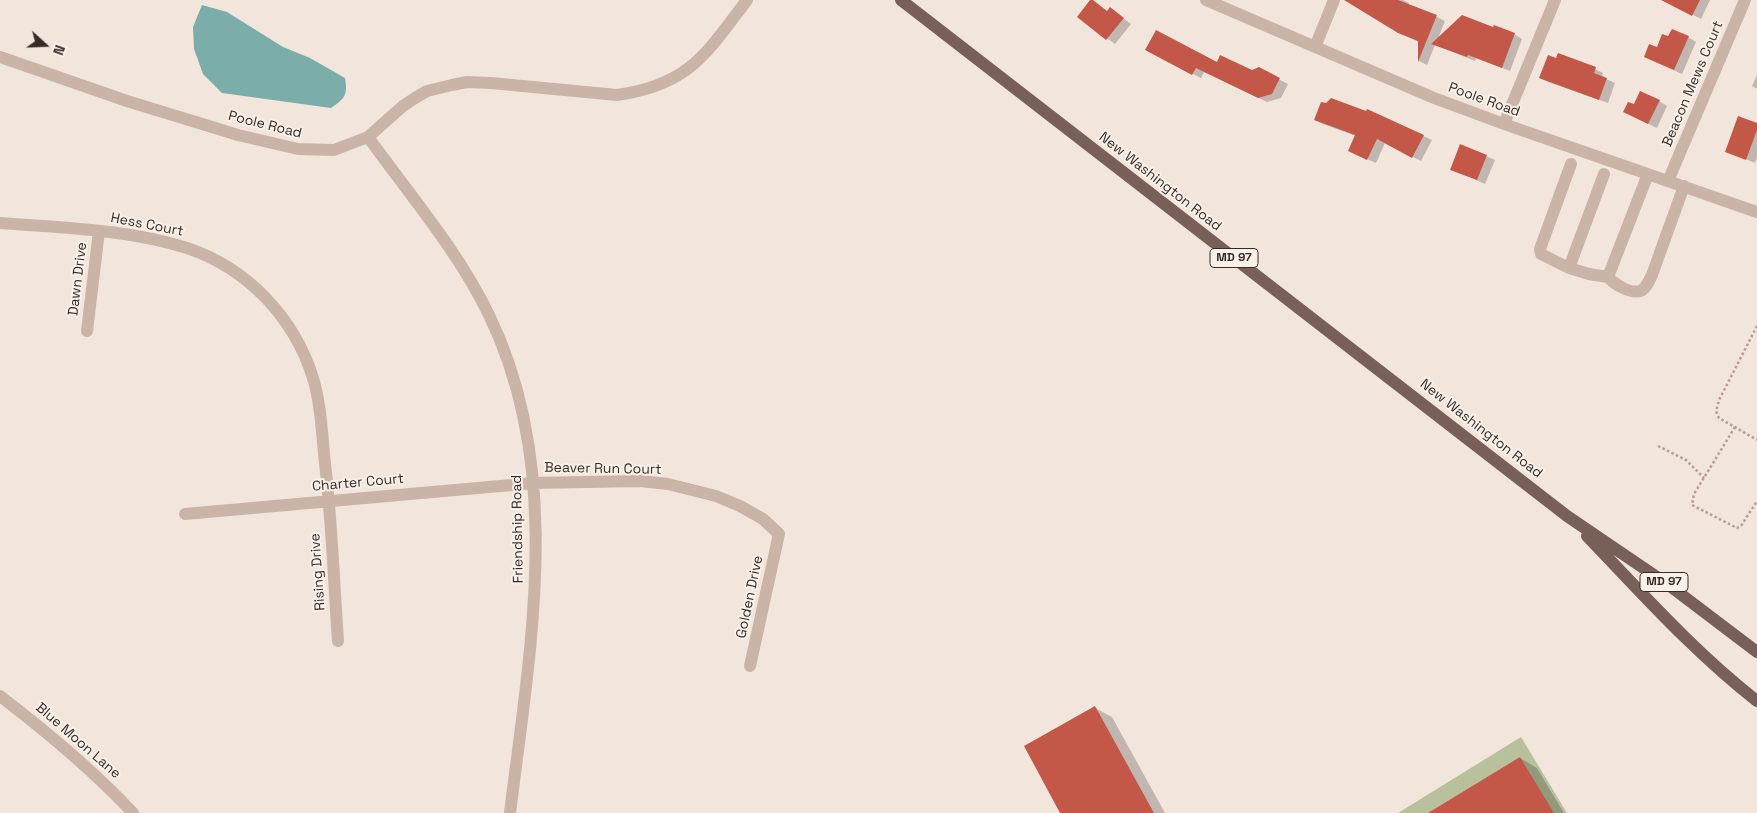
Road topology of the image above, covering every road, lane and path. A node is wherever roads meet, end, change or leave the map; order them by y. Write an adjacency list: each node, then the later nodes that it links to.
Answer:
1 (747, 0): 10 (street, Poole Road)
2 (901, 0): 31 (main road, New Washington Road / MD 97)
3 (1206, 0): 7 (street, Poole Road)
4 (1334, 0): 7 (street)
5 (1555, 0): 9 (street)
6 (1746, 0): 14 (street, Beacon Mews Court)
7 (1315, 47): 9 (street, Poole Road)
8 (0, 56): 10 (street, Poole Road)
9 (1504, 124): 13 (street, Poole Road)
10 (368, 138): 27 (street, Friendship Road)
11 (1571, 164): 19 (street)
12 (1604, 174): 19 (street)
13 (1648, 174): 14 (street, Poole Road); 20 (street)
14 (1668, 181): 15 (street, Poole Road)
15 (1684, 186): 16 (street, Poole Road); 20 (street)
16 (1757, 212)
17 (0, 223): 18 (street, Hess Court)
18 (99, 231): 22 (street, Dawn Drive); 28 (street, Hess Court)
19 (1570, 268): 20 (street)
20 (1608, 277)
21 (1757, 326): 23 (path)
22 (87, 331)
23 (1735, 427): 24 (path); 26 (path)
24 (1757, 440)
25 (1658, 446): 26 (path)
26 (1704, 478): 29 (path)
27 (534, 483): 28 (street, Charter Court); 32 (street, Beaver Run Court); 39 (street, Friendship Road)
28 (329, 501): 30 (street, Charter Court); 33 (street, Rising Drive)
29 (1757, 501)
30 (184, 514)
31 (1568, 516): 34 (main road, New Washington Road / MD 97); 37 (main road, New Washington Road / MD 97)
32 (779, 534): 35 (street, Golden Drive)
33 (338, 641)
34 (1757, 652)
35 (750, 666)
36 (0, 696): 38 (street, Blue Moon Lane)
37 (1757, 701)
38 (134, 813)
39 (510, 813)

